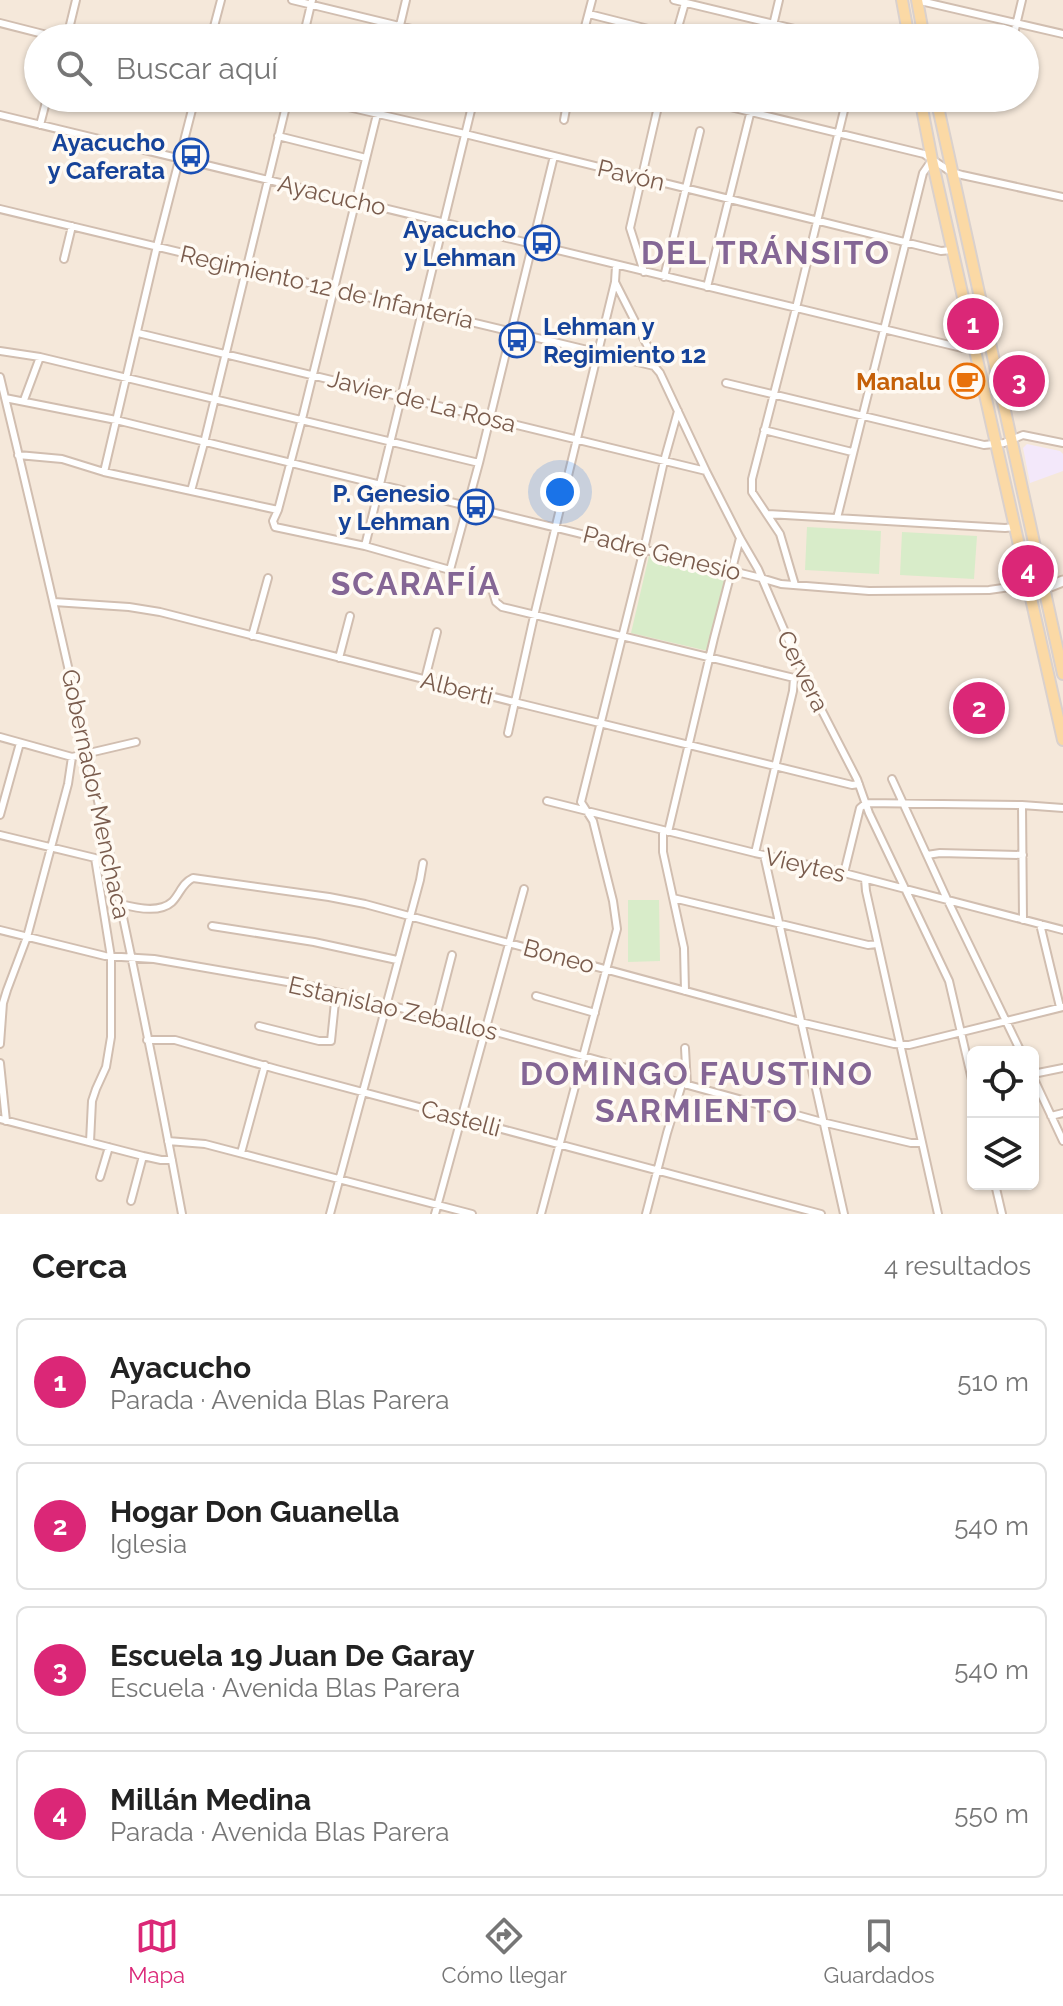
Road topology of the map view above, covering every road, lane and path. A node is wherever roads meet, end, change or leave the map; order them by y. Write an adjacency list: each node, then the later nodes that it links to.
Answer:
1 (76, 0): 17 (street)
2 (221, 0): 18 (street)
3 (292, 0): 12 (street)
4 (406, 0): 21 (street)
5 (592, 0): 15 (street)
6 (674, 0): 13 (street)
7 (715, 0): 14 (street)
8 (779, 0): 25 (street)
9 (902, 0): 26 (main road)
10 (917, 0): 27 (main road); 28 (street)
11 (1022, 0): 28 (street)
12 (311, 2): 19 (street); 20 (street)
13 (685, 3): 14 (street); 24 (street)
14 (713, 9): 25 (street)
15 (589, 14): 22 (street); 23 (street)
16 (0, 23): 29 (street)
17 (70, 24)
18 (214, 24)
19 (306, 24)
20 (393, 24)
21 (400, 24)
22 (586, 24)
23 (627, 24)
24 (679, 24)
25 (773, 24)
26 (906, 24)
27 (921, 24)
28 (1017, 24)
29 (24, 29)
30 (1039, 29): 31 (street)
31 (1063, 34)
32 (43, 112): 47 (street)
33 (192, 112): 54 (street)
34 (284, 112): 51 (street)
35 (365, 112): 45 (street, Pavón)
36 (378, 112): 45 (street)
37 (470, 112): 50 (street)
38 (565, 112): 46 (street)
39 (657, 112): 57 (street)
40 (750, 112): 49 (street); 61 (street)
41 (844, 112): 49 (street)
42 (923, 112): 55 (main road)
43 (939, 112): 56 (main road)
44 (0, 115): 47 (street, Ayacucho)
45 (377, 115): 50 (street, Pavón); 53 (street)
46 (564, 120)
47 (40, 125): 54 (street, Ayacucho)
48 (700, 131): 59 (street)
49 (839, 133): 55 (street); 64 (street)
50 (465, 134): 52 (street, Pavón); 65 (street)
51 (278, 136): 53 (street); 58 (street)
52 (554, 156): 57 (street, Pavón); 68 (street)
53 (366, 158): 62 (street)
54 (180, 159): 58 (street, Ayacucho); 69 (street)
55 (932, 160): 56 (street); 67 (street); 70 (main road)
56 (951, 172): 60 (street); 84 (main road)
57 (641, 178): 59 (street, Pavón); 74 (street)
58 (268, 180): 62 (street, Ayacucho); 73 (street)
59 (686, 189): 61 (street, Pavón); 75 (street)
60 (1063, 197)
61 (729, 199): 64 (street, Pavón); 77 (street)
62 (356, 201): 65 (street, Ayacucho); 78 (street)
63 (0, 209): 66 (street, Regimiento 12 de Infantería)
64 (817, 221): 67 (street, Pavón); 79 (street)
65 (444, 222): 68 (street, Ayacucho); 80 (street)
66 (72, 226): 69 (street, Regimiento 12 de Infantería); 71 (street)
67 (905, 242): 70 (street, Pavón); 81 (street)
68 (533, 244): 72 (street, Ayacucho); 82 (street)
69 (157, 246): 73 (street, Regimiento 12 de Infantería); 83 (street)
70 (952, 250): 85 (main road)
71 (64, 259)
72 (616, 266): 74 (street, Ayacucho); 76 (street)
73 (247, 268): 78 (street, Regimiento 12 de Infantería); 88 (street)
74 (644, 272): 75 (street, Ayacucho)
75 (664, 277): 77 (street, Ayacucho)
76 (615, 282): 87 (street); 90 (street, Cervera)
77 (707, 287): 79 (street, Ayacucho)
78 (335, 289): 80 (street, Regimiento 12 de Infantería); 91 (street)
79 (796, 308): 81 (street, Ayacucho); 95 (street)
80 (423, 310): 82 (street, Regimiento 12 de Infantería); 96 (street)
81 (883, 330): 85 (street, Ayacucho); 101 (street)
82 (512, 331): 87 (street, Regimiento 12 de Infantería); 102 (street)
83 (138, 333): 88 (street, Javier de La Rosa); 93 (street)
84 (991, 346): 85 (street, Ayacucho); 106 (main road)
85 (974, 348): 111 (main road)
86 (0, 351): 89 (street)
87 (597, 352): 90 (street, Regimiento 12 de Infantería); 107 (street)
88 (225, 354): 91 (street, Javier de La Rosa); 98 (street)
89 (40, 357): 93 (street); 99 (street)
90 (654, 366): 100 (street, Cervera)
91 (313, 375): 96 (street, Javier de La Rosa); 103 (street)
92 (0, 377): 97 (street, Gobernador Menchaca)
93 (127, 377): 98 (street); 104 (street)
94 (726, 383): 95 (street)
95 (775, 395): 101 (street); 105 (street)
96 (402, 396): 102 (street, Javier de La Rosa); 108 (street)
97 (5, 398): 99 (street, Padre Genesio); 113 (street, Gobernador Menchaca)
98 (214, 398): 103 (street); 109 (street)
99 (24, 400): 104 (street, Padre Genesio)
100 (678, 411): 114 (street); 117 (street, Cervera)
101 (861, 416): 111 (street); 112 (street)
102 (490, 418): 107 (street, Javier de La Rosa); 115 (street)
103 (302, 419): 108 (street); 116 (street)
104 (116, 420): 109 (street, Padre Genesio); 118 (street)
105 (764, 430): 112 (street); 123 (street)
106 (1011, 439): 110 (street); 111 (street); 136 (main road)
107 (577, 440): 114 (street, Javier de La Rosa); 125 (street)
108 (391, 441): 115 (street); 119 (street)
109 (204, 443): 116 (street, Padre Genesio); 120 (street)
110 (1063, 443)
111 (996, 444): 126 (main road)
112 (852, 452): 124 (street)
113 (18, 455): 118 (street); 138 (street, Gobernador Menchaca)
114 (664, 461): 117 (street, Javier de La Rosa); 129 (street)
115 (479, 463): 121 (street)
116 (290, 464): 119 (street, Padre Genesio); 122 (street)
117 (706, 471): 127 (street, Cervera)
118 (104, 472): 120 (street)
119 (380, 486): 121 (street, Padre Genesio); 128 (street)
120 (191, 491): 122 (street)
121 (467, 507): 125 (street, Padre Genesio); 128 (street)
122 (278, 510): 128 (street)
123 (768, 514): 124 (street); 134 (street)
124 (837, 518): 126 (street)
125 (555, 527): 129 (street, Padre Genesio); 140 (street)
126 (1015, 527): 137 (main road)
127 (740, 538): 130 (street); 132 (street, Cervera)
128 (365, 546)
129 (644, 549): 130 (street, Padre Genesio); 143 (street)
130 (731, 571): 132 (street, Padre Genesio); 144 (street)
131 (268, 578): 142 (street)
132 (761, 578): 134 (street, Padre Genesio); 146 (street, Cervera)
133 (1063, 581): 136 (street, Padre Genesio)
134 (795, 585): 137 (street, Padre Genesio)
135 (491, 586): 140 (street)
136 (1043, 588): 137 (street, Padre Genesio); 147 (main road)
137 (1029, 589): 152 (main road)
138 (54, 602): 142 (street, Alberti); 161 (street, Gobernador Menchaca)
139 (350, 616): 145 (street)
140 (534, 616): 143 (street); 153 (street)
141 (437, 632): 149 (street)
142 (252, 636): 145 (street, Alberti)
143 (623, 636): 144 (street); 154 (street)
144 (709, 657): 148 (street); 160 (street)
145 (339, 658): 149 (street, Alberti)
146 (803, 674): 148 (street); 150 (street, Cervera)
147 (1063, 674)
148 (794, 678): 151 (street)
149 (425, 679): 153 (street, Alberti)
150 (809, 685): 151 (street); 165 (street, Cervera)
151 (793, 691): 163 (street)
152 (1058, 696): 157 (main road)
153 (514, 702): 154 (street, Alberti); 155 (street)
154 (601, 723): 160 (street, Alberti); 171 (street)
155 (508, 733)
156 (0, 737): 159 (street)
157 (1063, 740)
158 (136, 742): 161 (street)
159 (20, 743): 162 (street); 172 (street)
160 (688, 745): 163 (street, Alberti); 173 (street)
161 (87, 753): 162 (street); 181 (street, Gobernador Menchaca)
162 (72, 757): 175 (street)
163 (775, 766): 165 (street, Alberti); 176 (street)
164 (892, 779): 168 (street)
165 (859, 784): 167 (street, Cervera)
166 (547, 801): 171 (street, Vieytes)
167 (866, 803): 168 (street); 183 (street); 186 (street, Cervera)
168 (905, 805): 169 (street); 178 (street)
169 (1022, 805): 170 (street); 179 (street)
170 (1063, 808)
171 (586, 811): 173 (street, Vieytes); 204 (street)
172 (0, 815)
173 (666, 831): 176 (street, Vieytes); 187 (street)
174 (0, 835): 175 (street)
175 (51, 848): 180 (street); 197 (street)
176 (755, 853): 177 (street, Vieytes)
177 (764, 855): 183 (street, Vieytes); 192 (street)
178 (927, 855): 179 (street); 188 (street)
179 (1023, 855): 191 (street)
180 (95, 858): 181 (street); 201 (street)
181 (111, 859): 189 (street, Gobernador Menchaca)
182 (423, 863): 190 (street)
183 (844, 873): 184 (street, Vieytes)
184 (865, 879): 186 (street, Vieytes); 199 (street)
185 (524, 889): 198 (street)
186 (906, 889): 188 (street, Vieytes); 216 (street, Cervera)
187 (673, 898): 192 (street); 205 (street)
188 (947, 899): 191 (street, Vieytes); 212 (street)
189 (121, 904): 190 (street, Boneo); 202 (street, Gobernador Menchaca)
190 (409, 915): 198 (street, Boneo); 203 (street)
191 (1023, 920): 193 (street, Vieytes)
192 (778, 922): 199 (street); 213 (street)
193 (1040, 924): 196 (street, Vieytes); 209 (street)
194 (212, 926): 203 (street)
195 (0, 930): 197 (street, Estanislao Zeballos)
196 (1063, 930)
197 (27, 937): 201 (street, Estanislao Zeballos); 218 (street)
198 (509, 942): 204 (street, Boneo); 215 (street)
199 (877, 944): 219 (street)
200 (452, 955): 211 (street)
201 (111, 957): 202 (street, Estanislao Zeballos); 239 (street)
202 (132, 958): 206 (street, Estanislao Zeballos); 217 (street, Gobernador Menchaca)
203 (397, 960): 208 (street)
204 (607, 970): 205 (street, Boneo); 210 (street)
205 (685, 991): 213 (street, Boneo)
206 (336, 992): 208 (street, Estanislao Zeballos); 214 (street)
207 (536, 996): 210 (street)
208 (386, 1004): 211 (street, Estanislao Zeballos); 231 (street)
209 (1062, 1007): 212 (street, Boneo)
210 (595, 1013): 222 (street)
211 (436, 1017): 215 (street, Estanislao Zeballos)
212 (1006, 1020): 216 (street, Boneo); 220 (street)
213 (800, 1022): 219 (street, Boneo); 236 (street)
214 (259, 1026)
215 (485, 1029): 222 (street, Estanislao Zeballos); 234 (street)
216 (961, 1031): 219 (street, Boneo); 223 (street, Cervera)
217 (147, 1040): 225 (street, Castelli); 237 (street, Gobernador Menchaca)
218 (0, 1044)
219 (900, 1045): 240 (street)
220 (1018, 1046)
221 (685, 1048): 229 (street)
222 (583, 1056): 229 (street, Estanislao Zeballos); 241 (street)
223 (967, 1058)
224 (0, 1063): 228 (street)
225 (265, 1065): 231 (street, Castelli); 243 (street)
226 (1063, 1068): 227 (street)
227 (1039, 1074)
228 (0, 1084): 235 (street)
229 (684, 1084): 236 (street, Estanislao Zeballos); 246 (street)
230 (1039, 1089): 233 (street)
231 (363, 1091): 234 (street, Castelli); 248 (street)
232 (1063, 1113): 233 (street)
233 (1051, 1116): 238 (street)
234 (461, 1118): 241 (street, Castelli); 251 (street)
235 (3, 1120): 239 (street)
236 (822, 1122): 240 (street, Estanislao Zeballos); 259 (street)
237 (168, 1141): 243 (street); 245 (street, Gobernador Menchaca)
238 (1063, 1141)
239 (90, 1142): 242 (street)
240 (921, 1143): 260 (street)
241 (560, 1144): 246 (street, Castelli); 256 (street)
242 (109, 1147): 244 (street); 247 (street)
243 (241, 1153): 248 (street)
244 (143, 1156): 245 (street); 250 (street)
245 (172, 1160): 252 (street, Gobernador Menchaca)
246 (657, 1171): 257 (street); 258 (street, Castelli)
247 (100, 1177)
248 (339, 1179): 251 (street); 253 (street)
249 (996, 1190): 261 (street)
250 (131, 1201)
251 (437, 1205): 254 (street); 255 (street)
252 (182, 1214)
253 (330, 1214)
254 (435, 1214)
255 (472, 1214)
256 (541, 1214)
257 (646, 1214)
258 (821, 1214)
259 (844, 1214)
260 (938, 1214)
261 (1002, 1214)

